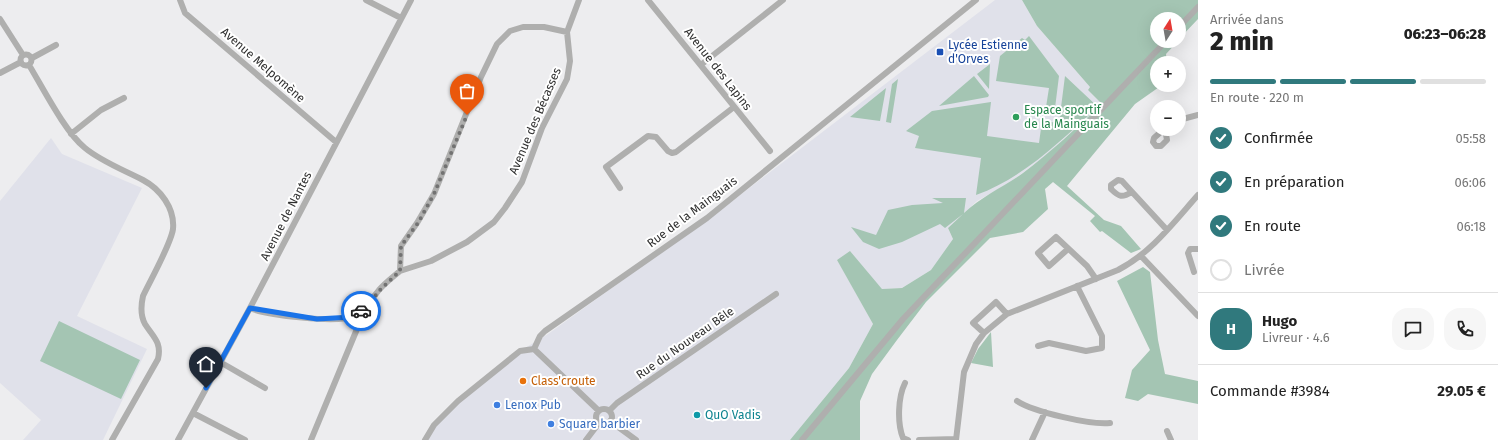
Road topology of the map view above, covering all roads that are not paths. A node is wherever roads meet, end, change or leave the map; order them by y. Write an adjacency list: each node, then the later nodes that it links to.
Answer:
1 (180, 0): 26 (street, Avenue Melpomène)
2 (366, 0): 9 (street)
3 (411, 0): 9 (street, Avenue de Nantes)
4 (579, 0): 12 (street)
5 (648, 0): 18 (street, Avenue des Lapins)
6 (783, 0): 18 (street)
7 (976, 0): 46 (street, Rue de la Mainguais)
8 (1198, 7): 11 (street)
9 (401, 18): 26 (street, Avenue de Nantes)
10 (0, 19): 15 (street)
11 (1186, 20)
12 (567, 32): 35 (street, Avenue des Bécasses); 35 (street)
13 (56, 45): 16 (street)
14 (1159, 48): 67 (street)
15 (23, 55): 16 (street); 17 (street)
16 (32, 58): 19 (street)
17 (21, 62): 19 (street); 20 (street)
18 (702, 64): 22 (street, Avenue des Lapins)
19 (29, 65): 25 (street)
20 (0, 73)
21 (124, 98): 25 (street)
22 (734, 107): 27 (street, Avenue des Lapins); 28 (street)
23 (1198, 115): 24 (street)
24 (1186, 118)
25 (72, 134): 60 (street)
26 (336, 142): 40 (street, Avenue de Nantes)
27 (770, 151)
28 (620, 188)
29 (1132, 192): 31 (street)
30 (1198, 195): 31 (street)
31 (1167, 230): 34 (street)
32 (1068, 249): 32 (street); 37 (street)
33 (1198, 249): 36 (street)
34 (1141, 256): 37 (street); 42 (street)
35 (400, 271): 43 (street)
36 (1197, 271)
37 (1096, 279): 38 (street)
38 (1077, 286): 41 (street); 45 (street)
39 (776, 294): 52 (street, Rue du Nouveau Bêle)
40 (250, 308): 43 (street); 47 (street, Avenue de Nantes)
41 (1007, 314): 44 (street); 44 (street)
42 (1198, 316)
43 (352, 317): 63 (street)
44 (984, 333): 59 (street)
45 (1038, 346)
46 (534, 349): 51 (street); 64 (street)
47 (220, 362): 49 (street); 54 (street, Avenue de Nantes)
48 (905, 383): 68 (street)
49 (265, 388)
50 (1017, 400): 53 (street)
51 (599, 411): 52 (street); 57 (street)
52 (609, 412): 55 (street)
53 (1045, 412): 56 (street); 70 (street)
54 (192, 413): 61 (street, Avenue de Nantes); 62 (street)
55 (610, 421): 57 (street); 66 (street)
56 (1110, 422)
57 (599, 423): 65 (street)
58 (1167, 431): 71 (street)
59 (956, 439): 69 (street)
60 (112, 440)
61 (178, 440)
62 (245, 440)
63 (311, 440)
64 (425, 440)
65 (586, 440)
66 (636, 440)
67 (802, 440)
68 (908, 440)
69 (919, 440)
70 (1032, 440)
71 (1171, 440)

